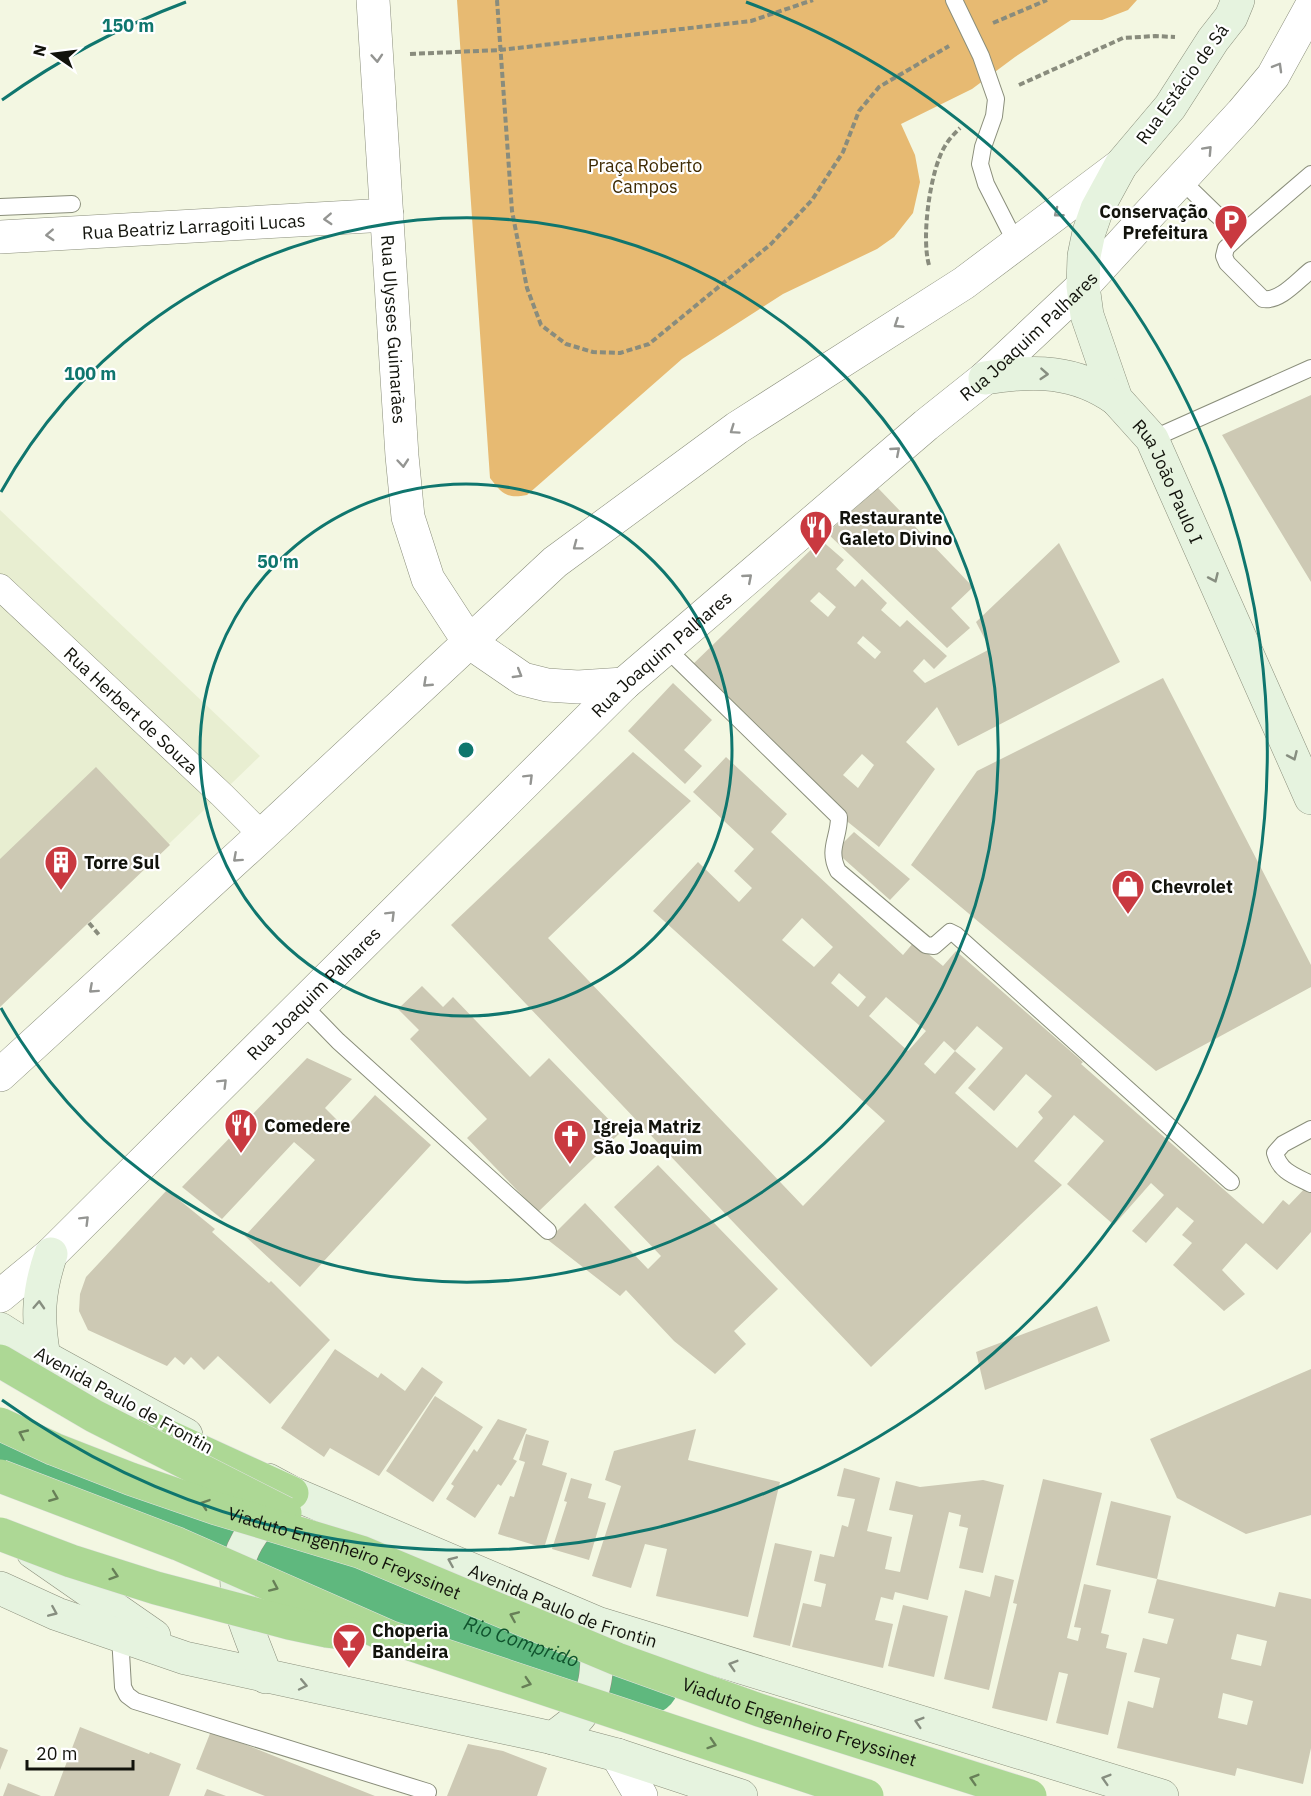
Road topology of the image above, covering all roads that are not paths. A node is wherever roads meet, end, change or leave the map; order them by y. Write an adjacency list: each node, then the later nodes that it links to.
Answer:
1 (373, 0): 10 (street, Rua Ulysses Guimarães, one-way to 10)
2 (954, 0): 13 (lane)
3 (1238, 0): 5 (main road, Rua Estácio de Sá)
4 (1311, 7): 7 (street, Rua Joaquim Palhares, one-way to 4)
5 (1121, 165): 13 (street, one-way to 13); 15 (main road, Rua João Paulo I)
6 (1311, 174): 11 (lane)
7 (1181, 180): 11 (lane); 15 (street, Rua Joaquim Palhares)
8 (72, 204): 9 (lane)
9 (0, 207)
10 (387, 215): 12 (street, Rua Beatriz Larragoiti Lucas, one-way to 12); 21 (street, Rua Ulysses Guimarães, one-way to 21)
11 (1240, 235): 14 (lane)
12 (0, 237)
13 (1017, 245): 21 (street, one-way to 21)
14 (1311, 270)
15 (1083, 286): 17 (street, Rua Joaquim Palhares); 18 (main road, Rua João Paulo I)
16 (1311, 368): 19 (lane)
17 (986, 378): 18 (main road, one-way to 18); 22 (street, Rua Joaquim Palhares, one-way to 17)
18 (1116, 399): 19 (main road, Rua João Paulo I)
19 (1152, 439): 24 (main road, Rua João Paulo I, one-way to 24)
20 (0, 587): 25 (street, Rua Herbert de Souza)
21 (469, 642): 23 (street, one-way to 23); 25 (street, one-way to 25)
22 (666, 648): 23 (street, Rua Joaquim Palhares); 29 (lane)
23 (624, 684): 26 (street, Rua Joaquim Palhares, one-way to 23)
24 (1311, 798)
25 (262, 836): 27 (street, one-way to 27)
26 (302, 1004): 31 (lane); 32 (street, Rua Joaquim Palhares, one-way to 26)
27 (0, 1075)
28 (1311, 1129): 30 (lane)
29 (1231, 1182)
30 (1311, 1184)
31 (548, 1231)
32 (51, 1254): 33 (street, Rua Joaquim Palhares); 35 (main road, one-way to 32)
33 (0, 1296)
34 (0, 1329): 35 (main road, Avenida Paulo de Frontin)
35 (44, 1357): 39 (main road, Avenida Paulo de Frontin)
36 (0, 1361): 39 (highway); 41 (highway, bridge)
37 (0, 1424): 41 (highway, Viaduto Engenheiro Freyssinet, one-way to 37, bridge)
38 (0, 1476): 45 (highway, one-way to 45, bridge)
39 (292, 1493): 43 (main road, Avenida Paulo de Frontin, one-way to 39); 49 (main road)
40 (0, 1531): 45 (highway, one-way to 45, bridge); 47 (main road)
41 (361, 1552): 57 (highway, Viaduto Engenheiro Freyssinet, one-way to 41, bridge)
42 (0, 1588): 44 (main road, one-way to 44)
43 (597, 1623): 46 (main road, Avenida Paulo de Frontin); 48 (main road)
44 (120, 1636): 47 (main road); 53 (lane)
45 (392, 1638): 56 (highway, one-way to 56, bridge)
46 (647, 1638): 48 (main road); 58 (main road, Avenida Paulo de Frontin, one-way to 46)
47 (184, 1658): 49 (main road)
48 (610, 1664): 50 (main road)
49 (266, 1677): 51 (main road, one-way to 51)
50 (598, 1702): 51 (main road); 52 (main road)
51 (553, 1738): 52 (main road)
52 (616, 1755): 54 (street); 55 (main road)
53 (428, 1792)
54 (641, 1796)
55 (741, 1796)
56 (867, 1796)
57 (1030, 1796)
58 (1162, 1796)

